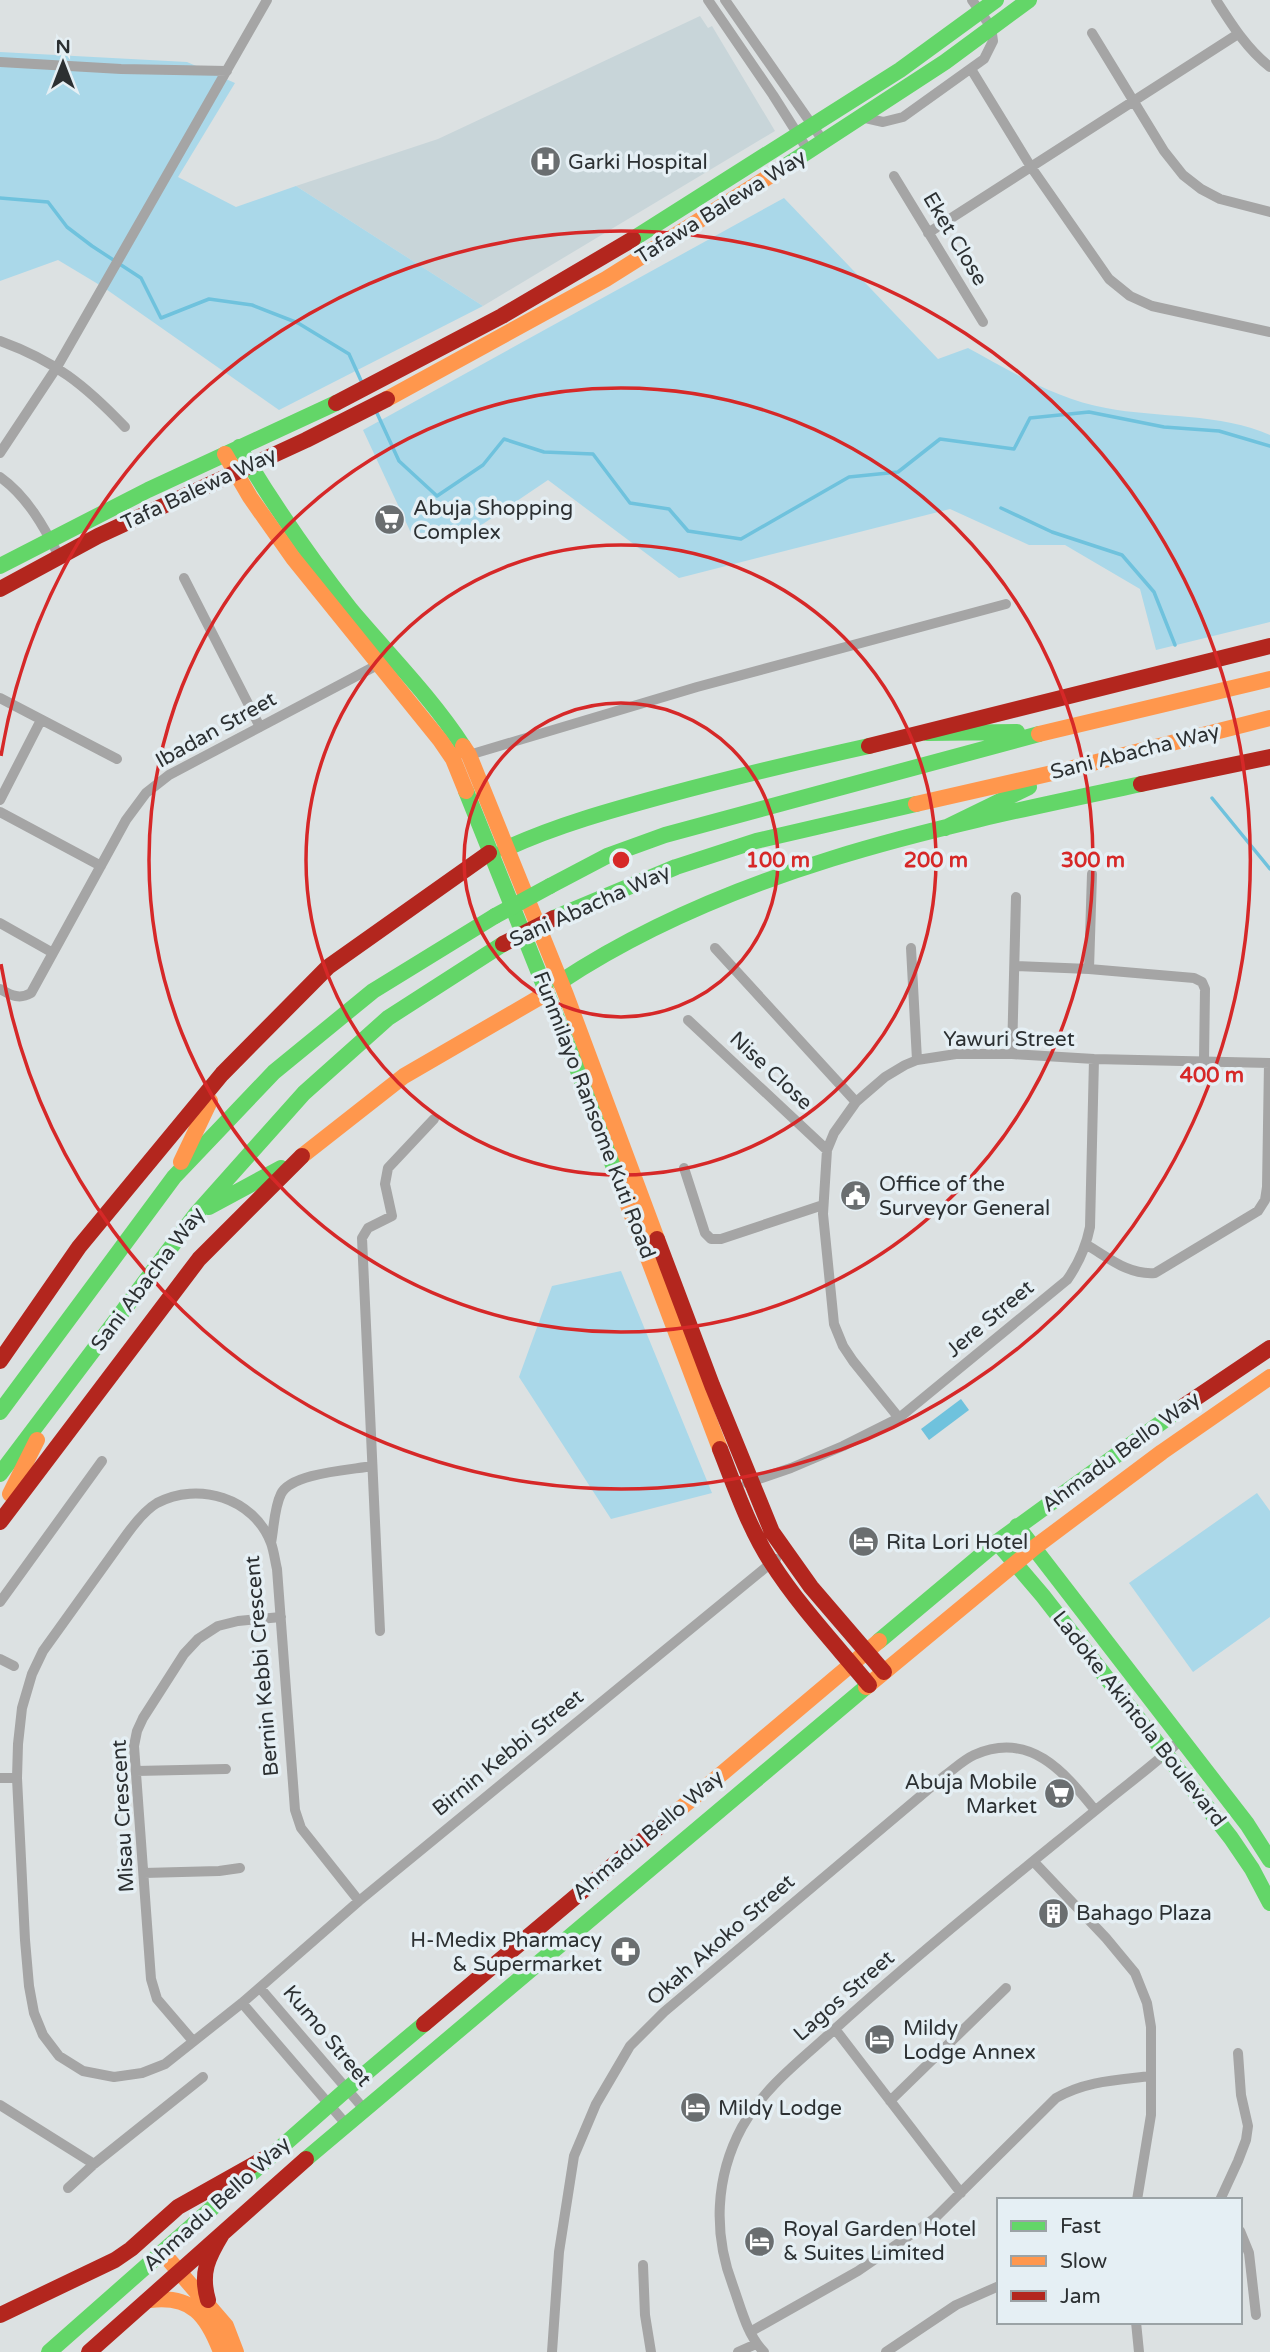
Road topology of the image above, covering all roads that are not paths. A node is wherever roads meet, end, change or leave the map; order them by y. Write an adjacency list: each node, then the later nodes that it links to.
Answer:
1 (267, 0): 14 (street)
2 (708, 0): 18 (street)
3 (725, 0): 17 (street)
4 (996, 0): 7 (main road, Tafawa Balewa Way)
5 (1028, 0): 8 (main road, Tafawa Balewa Way)
6 (1216, 0): 10 (street)
7 (976, 6): 8 (street); 17 (main road, Tafawa Balewa Way)
8 (991, 27): 13 (street); 16 (main road, Tafawa Balewa Way)
9 (1092, 33): 15 (street)
10 (1238, 34): 12 (street); 15 (street)
11 (0, 62): 14 (street)
12 (1270, 67)
13 (971, 69): 16 (street); 21 (street)
14 (227, 71): 28 (street)
15 (1133, 101): 21 (street); 23 (street)
16 (861, 117): 19 (main road, Tafawa Balewa Way)
17 (814, 126): 18 (main road, Tafawa Balewa Way); 19 (street)
18 (799, 135): 20 (street); 29 (main road, Tafawa Balewa Way)
19 (824, 142): 20 (main road, Tafawa Balewa Way)
20 (809, 152): 30 (main road, Tafawa Balewa Way)
21 (1031, 167): 24 (street); 26 (street)
22 (894, 176): 24 (street, Eket Close)
23 (1270, 212)
24 (928, 233): 25 (street, Eket Close)
25 (983, 323)
26 (1270, 332)
27 (0, 341): 28 (street)
28 (57, 367): 31 (street); 33 (street)
29 (391, 375): 32 (main road, Tafa Balewa Way)
30 (401, 392): 34 (main road, Tafa Balewa Way)
31 (125, 427)
32 (232, 451): 34 (main road, Funmilayo Ransome Kuti Road); 36 (main road, Tafa Balewa Way)
33 (0, 453)
34 (242, 469): 37 (main road, Tafa Balewa Way); 43 (main road, Funmilayo Ransome Kuti Road)
35 (0, 477): 36 (street)
36 (50, 539): 37 (street); 38 (main road, Tafa Balewa Way)
37 (59, 556): 40 (main road, Tafa Balewa Way)
38 (0, 566)
39 (184, 578): 48 (street)
40 (0, 589)
41 (1006, 604): 51 (street)
42 (1270, 646): 50 (main road)
43 (386, 661): 48 (street, Ibadan Street); 51 (main road, Funmilayo Ransome Kuti Road); 58 (main road, Funmilayo Ransome Kuti Road)
44 (1270, 679): 49 (main road, Sani Abacha Way)
45 (0, 698): 47 (street)
46 (1270, 718): 54 (main road, Sani Abacha Way)
47 (41, 720): 53 (street); 55 (street)
48 (260, 727): 59 (street, Ibadan Street)
49 (1046, 732): 50 (main road); 83 (main road, Sani Abacha Way, bridge)
50 (927, 733): 58 (main road)
51 (469, 755): 58 (main road, Funmilayo Ransome Kuti Road)
52 (1270, 757): 57 (main road, Sani Abacha Way)
53 (117, 759)
54 (1061, 771): 57 (main road); 85 (main road, Sani Abacha Way, bridge)
55 (0, 800)
56 (0, 811): 59 (street)
57 (945, 828): 68 (main road, Sani Abacha Way)
58 (497, 851): 68 (main road, Funmilayo Ransome Kuti Road); 70 (main road, Funmilayo Ransome Kuti Road); 77 (main road)
59 (101, 866): 65 (street, Ibadan Street)
60 (1092, 874): 67 (street)
61 (1016, 897): 66 (street)
62 (0, 923): 65 (street)
63 (715, 948): 78 (street)
64 (911, 948): 74 (street)
65 (53, 953): 69 (street, Ibadan Street)
66 (1015, 966): 67 (street); 72 (street)
67 (1089, 969): 75 (street)
68 (560, 982): 96 (main road, Funmilayo Ransome Kuti Road)
69 (0, 989)
70 (547, 993): 81 (main road); 96 (main road, Funmilayo Ransome Kuti Road)
71 (688, 1020): 80 (street, Nise Close)
72 (1012, 1054): 73 (street, Yawuri Street); 74 (street, Yawuri Street)
73 (1094, 1059): 75 (street, Yawuri Street); 86 (street, Jere Street)
74 (917, 1060): 78 (street, Yawuri Street)
75 (1204, 1061): 76 (street, Yawuri Street)
76 (1270, 1063): 86 (street)
77 (222, 1074): 83 (main road); 88 (main road)
78 (856, 1102): 80 (street, Yawuri Street)
79 (434, 1119): 94 (street)
80 (827, 1150): 84 (street, Yawuri Street)
81 (302, 1156): 85 (main road); 98 (main road)
82 (684, 1168): 84 (street)
83 (174, 1177): 91 (main road, Sani Abacha Way)
84 (823, 1205): 92 (street, Yawuri Street)
85 (195, 1214): 90 (main road, Sani Abacha Way)
86 (1087, 1245): 92 (street, Jere Street)
87 (1270, 1348): 99 (main road, Ahmadu Bello Way)
88 (0, 1361)
89 (1270, 1377): 102 (main road, Ahmadu Bello Way)
90 (57, 1401): 95 (main road, Sani Abacha Way); 97 (main road)
91 (0, 1412)
92 (899, 1418): 96 (street, Jere Street)
93 (102, 1461): 105 (street)
94 (372, 1466): 101 (street); 107 (street)
95 (0, 1474)
96 (743, 1485): 103 (main road, Funmilayo Ransome Kuti Road)
97 (0, 1514)
98 (0, 1522)
99 (1017, 1526): 100 (main road, Ahmadu Bello Way); 102 (main road, Ladoke Akintola Boulevard)
100 (997, 1542): 104 (main road, Ladoke Akintola Boulevard); 108 (main road, Ahmadu Bello Way)
101 (271, 1543): 106 (street, Bernin Kebbi Crescent); 119 (street, Bernin Kebbi Crescent)
102 (1035, 1547): 104 (main road, Ahmadu Bello Way); 114 (main road, Ladoke Akintola Boulevard)
103 (778, 1558): 108 (main road, Funmilayo Ransome Kuti Road); 110 (main road, Funmilayo Ransome Kuti Road); 125 (street, Birnin Kebbi Street)
104 (1016, 1562): 112 (main road, Ahmadu Bello Way); 115 (main road, Ladoke Akintola Boulevard)
105 (0, 1602)
106 (281, 1617): 117 (street, Misau Crescent); 125 (street, Bernin Kebbi Crescent)
107 (380, 1631)
108 (867, 1651): 110 (main road, Ahmadu Bello Way); 112 (main road, Funmilayo Ransome Kuti Road)
109 (0, 1659): 111 (street)
110 (851, 1664): 113 (main road, Funmilayo Ransome Kuti Road); 135 (main road, Ahmadu Bello Way)
111 (14, 1667)
112 (884, 1672): 113 (main road, Ahmadu Bello Way)
113 (869, 1685): 139 (main road, Ahmadu Bello Way)
114 (1182, 1739): 115 (street, Lagos Street); 121 (main road, Ladoke Akintola Boulevard)
115 (1167, 1753): 120 (street, Lagos Street); 126 (main road, Ladoke Akintola Boulevard)
116 (226, 1769): 117 (street)
117 (136, 1771): 124 (street, Misau Crescent)
118 (0, 1778): 119 (street)
119 (17, 1778): 131 (street, Bernin Kebbi Crescent)
120 (1095, 1810): 122 (street, Lagos Street); 164 (street, Okah Akoko Street)
121 (1270, 1860)
122 (1034, 1862): 130 (street, Lagos Street); 133 (street)
123 (240, 1868): 124 (street)
124 (144, 1873): 131 (street, Misau Crescent)
125 (359, 1901): 127 (street, Birnin Kebbi Street)
126 (1270, 1903)
127 (260, 1988): 129 (street, Bernin Kebbi Crescent); 135 (street, Kumo Street)
128 (1006, 1988): 136 (street)
129 (242, 2003): 131 (street, Bernin Kebbi Crescent); 138 (street)
130 (835, 2029): 136 (street); 158 (street, Lagos Street)
131 (193, 2041)
132 (1238, 2053): 146 (street)
133 (1150, 2076): 144 (street); 145 (street)
134 (203, 2077): 142 (street)
135 (347, 2089): 138 (main road, Ahmadu Bello Way); 139 (street, Kumo Street)
136 (890, 2101): 144 (street)
137 (0, 2105): 142 (street)
138 (328, 2105): 140 (street); 141 (main road, Ahmadu Bello Way)
139 (364, 2109): 140 (main road, Ahmadu Bello Way)
140 (346, 2124): 147 (main road, Ahmadu Bello Way)
141 (269, 2156): 149 (main road, Ahmadu Bello Way); 155 (main road)
142 (94, 2164): 143 (street)
143 (68, 2188)
144 (961, 2193): 158 (street)
145 (1137, 2198)
146 (1221, 2198)
147 (222, 2234): 151 (main road, Ahmadu Bello Way); 154 (main road)
148 (1242, 2236): 156 (street)
149 (163, 2253): 151 (main road); 160 (main road, Ahmadu Bello Way)
150 (643, 2265): 165 (street)
151 (181, 2272): 153 (main road, Ahmadu Bello Way); 154 (main road)
152 (997, 2287): 167 (street)
153 (150, 2300): 161 (main road, Ahmadu Bello Way); 162 (main road)
154 (211, 2308): 163 (main road)
155 (0, 2315)
156 (1256, 2315)
157 (1136, 2324): 168 (street)
158 (750, 2332): 159 (street, Lagos Street)
159 (760, 2348): 166 (street)
160 (49, 2352)
161 (89, 2352)
162 (221, 2352)
163 (236, 2352)
164 (552, 2352)
165 (652, 2352)
166 (738, 2352)
167 (886, 2352)
168 (1139, 2352)

